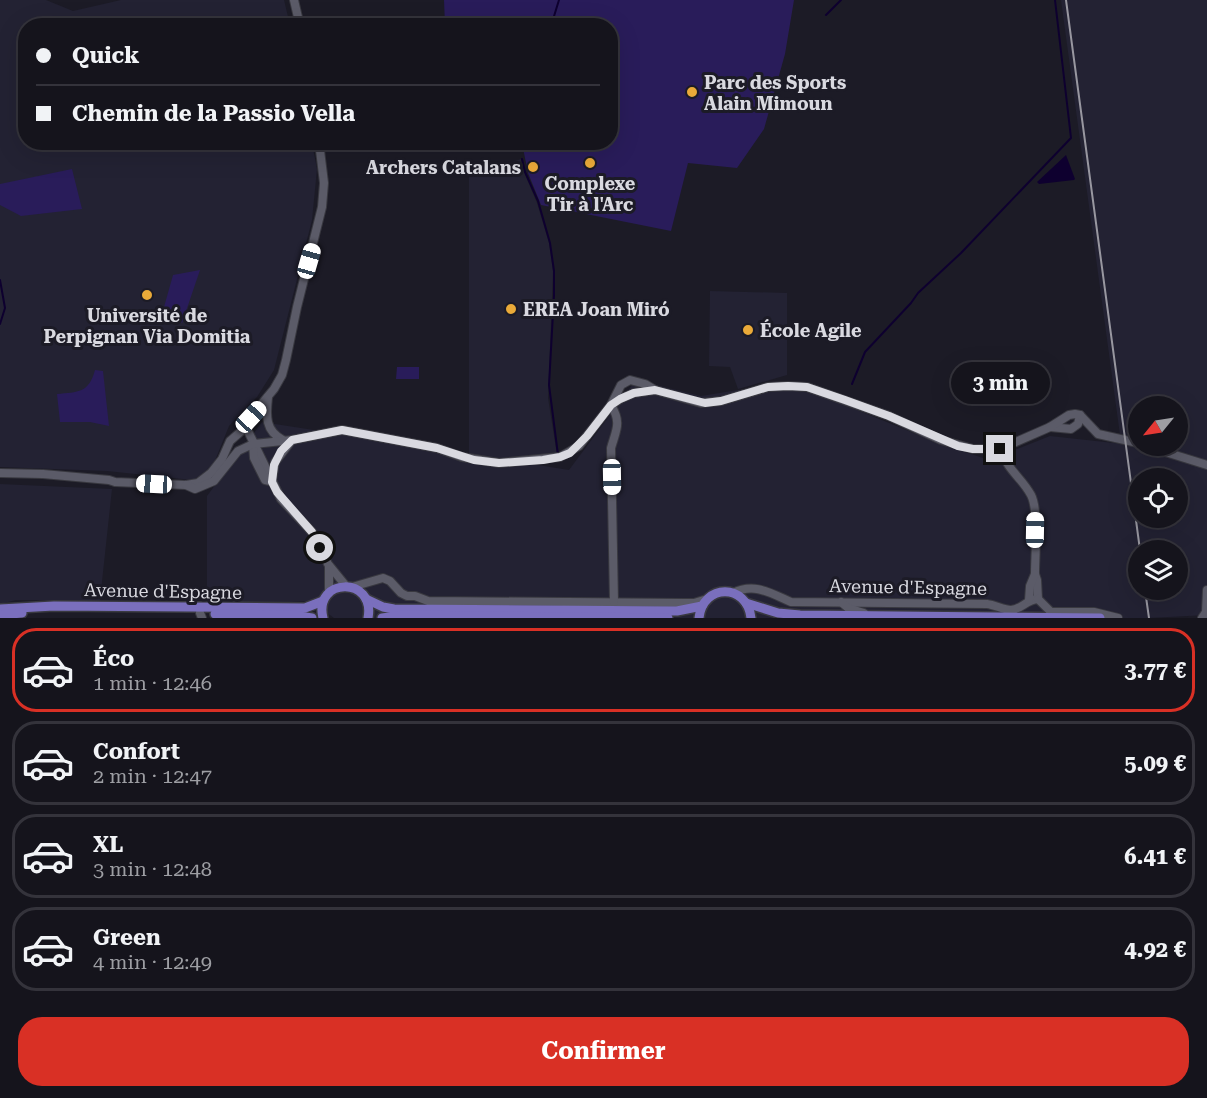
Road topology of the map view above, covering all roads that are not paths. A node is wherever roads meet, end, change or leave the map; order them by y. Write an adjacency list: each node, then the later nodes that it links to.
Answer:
1 (294, 0): 2 (street)
2 (298, 18)
3 (320, 150): 5 (street)
4 (655, 390): 6 (street); 6 (street); 13 (street)
5 (268, 397): 8 (street); 10 (street)
6 (611, 405): 10 (street); 31 (street)
7 (1080, 416): 9 (street); 9 (street); 11 (street)
8 (246, 427): 12 (street); 18 (street)
9 (1050, 427): 13 (street)
10 (288, 440): 12 (street); 17 (street)
11 (1128, 441)
12 (253, 444): 17 (street); 18 (street)
13 (1000, 449): 20 (street)
14 (1178, 456): 15 (street)
15 (1207, 465)
16 (0, 473): 18 (street)
17 (272, 482): 19 (street)
18 (186, 485)
19 (328, 564): 22 (street); 26 (street)
20 (1035, 574): 28 (street); 29 (street)
21 (368, 584): 22 (street); 27 (street); 31 (street)
22 (349, 587): 26 (main road, Avenue d'Espagne); 27 (main road)
23 (762, 590): 25 (street, Avenue d'Espagne); 30 (street); 32 (street, Avenue d'Espagne)
24 (1207, 592): 48 (street)
25 (733, 593): 30 (main road, Avenue d'Espagne); 33 (main road)
26 (326, 597): 34 (main road, Avenue d'Espagne); 40 (main road)
27 (365, 598): 33 (main road); 41 (main road)
28 (1038, 599): 29 (street, Avenue d'Espagne); 47 (street)
29 (1029, 600): 32 (street, Avenue d'Espagne)
30 (745, 601): 36 (main road, Avenue d'Espagne); 45 (main road)
31 (614, 602): 33 (street)
32 (841, 602): 36 (street)
33 (704, 603): 44 (main road)
34 (0, 609)
35 (0, 615): 37 (main road, Avenue d'Espagne)
36 (886, 615): 46 (main road, Avenue d'Espagne)
37 (201, 616): 38 (main road, Avenue d'Espagne)
38 (212, 616): 39 (main road, Avenue d'Espagne)
39 (312, 618)
40 (323, 618)
41 (368, 618)
42 (382, 618): 43 (main road)
43 (668, 618)
44 (699, 618)
45 (751, 618)
46 (1100, 618)
47 (1118, 618)
48 (1202, 618)

